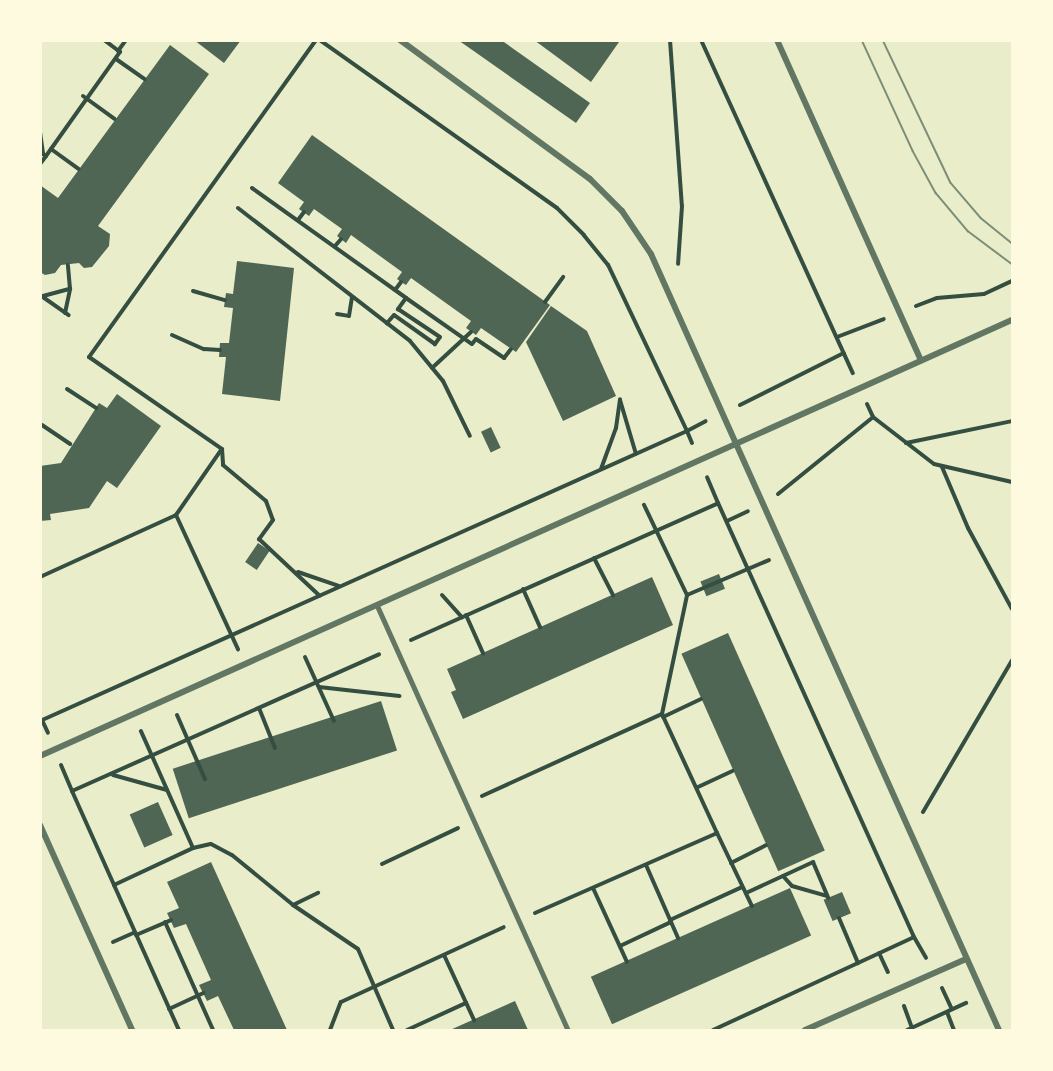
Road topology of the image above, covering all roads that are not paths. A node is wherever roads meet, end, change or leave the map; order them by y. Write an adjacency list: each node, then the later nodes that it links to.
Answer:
1 (400, 40): 5 (street)
2 (777, 40): 4 (street)
3 (1012, 320): 4 (street)
4 (921, 360): 5 (street)
5 (736, 444): 6 (street); 9 (street)
6 (378, 607): 7 (street); 11 (lane)
7 (40, 756)
8 (40, 825): 10 (street)
9 (966, 959): 12 (street); 13 (street)
10 (132, 1030)
11 (568, 1030)
12 (805, 1030)
13 (999, 1030)

